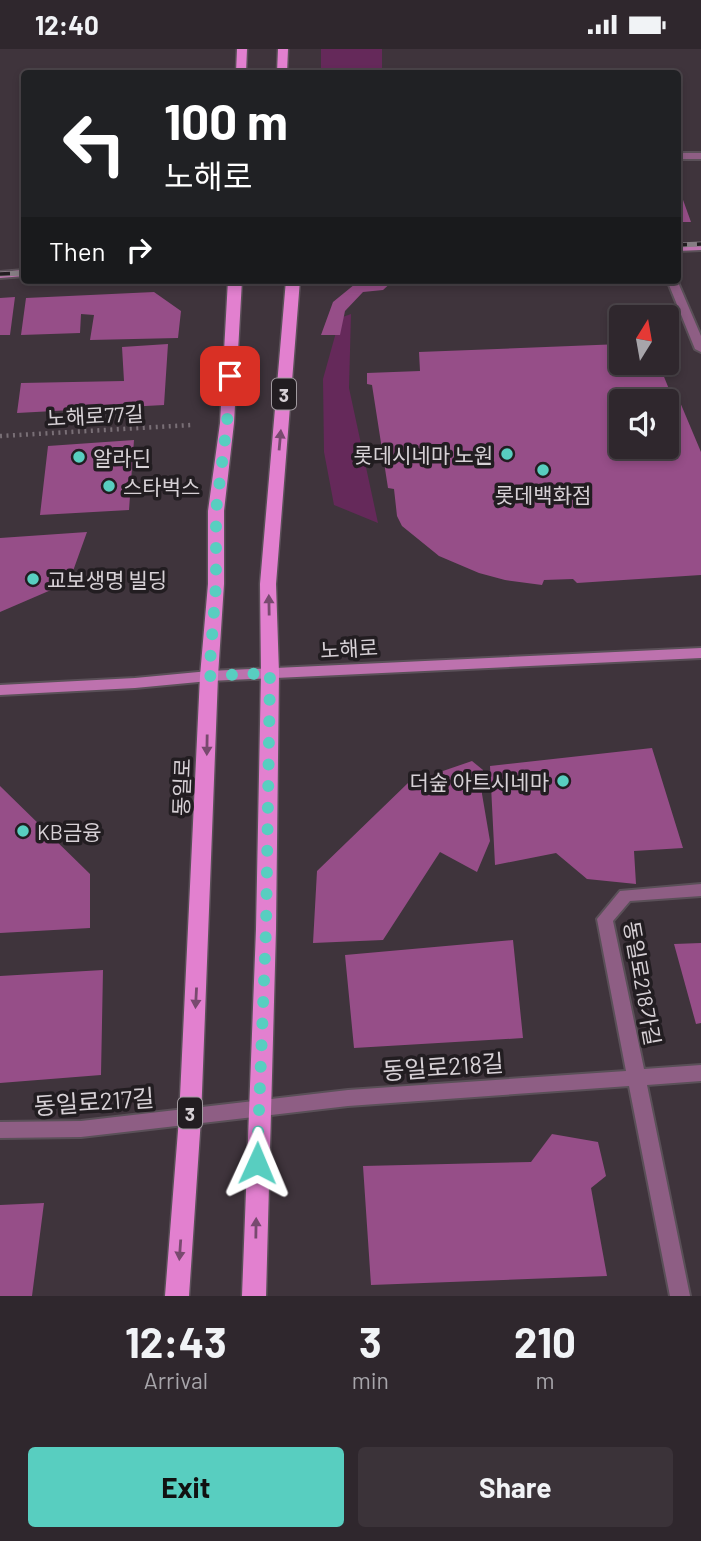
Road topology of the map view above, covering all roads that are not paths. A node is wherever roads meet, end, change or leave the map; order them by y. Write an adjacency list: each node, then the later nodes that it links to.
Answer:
1 (242, 49): 3 (main road)
2 (283, 49): 4 (main road)
3 (242, 70)
4 (282, 70)
5 (681, 156): 6 (street)
6 (701, 156)
7 (701, 247): 8 (main road)
8 (681, 248)
9 (21, 274): 10 (main road)
10 (0, 275)
11 (235, 284): 17 (main road, 동일로 / 3)
12 (293, 284): 16 (main road, 3, one-way to 12)
13 (674, 284): 14 (street)
14 (701, 349)
15 (701, 653): 16 (main road, 노해로)
16 (270, 673): 17 (main road, 노해로); 22 (main road, 3)
17 (209, 676): 18 (main road, 노해로); 23 (main road, 동일로 / 3, one-way to 23)
18 (0, 690)
19 (701, 890): 21 (street, 동일로218가길)
20 (701, 1073): 21 (street, 동일로218길)
21 (637, 1077): 22 (street, 동일로218길); 27 (street)
22 (259, 1109): 23 (street, 동일로218길); 26 (main road, 3, one-way to 22)
23 (190, 1118): 24 (street, 동일로217길); 25 (main road, 동일로 / 3, one-way to 25)
24 (0, 1130)
25 (177, 1296)
26 (254, 1296)
27 (680, 1296)

